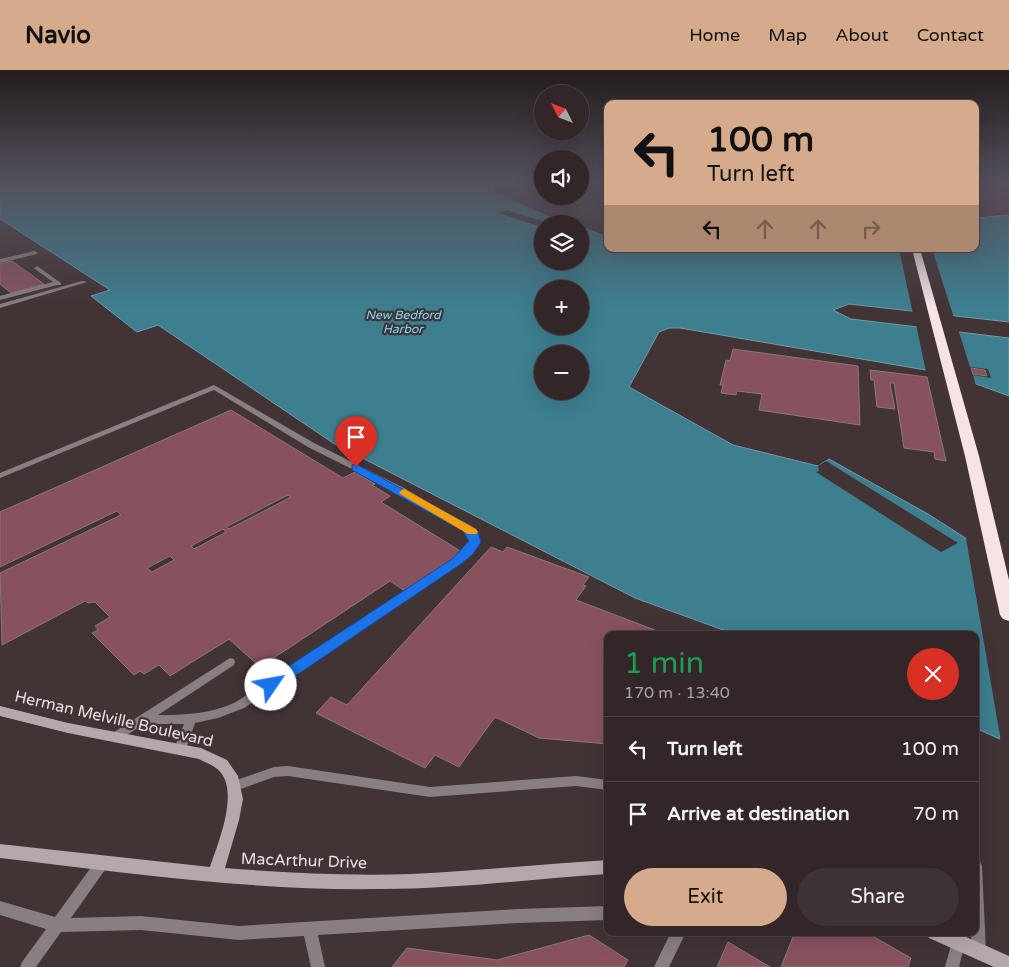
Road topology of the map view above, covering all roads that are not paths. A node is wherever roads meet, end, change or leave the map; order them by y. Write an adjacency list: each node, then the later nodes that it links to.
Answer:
1 (917, 252): 11 (highway)
2 (35, 253): 3 (lane)
3 (0, 261)
4 (37, 268): 6 (lane)
5 (84, 282): 7 (street)
6 (57, 283): 7 (lane); 8 (lane)
7 (64, 288): 9 (street)
8 (0, 298)
9 (0, 306)
10 (0, 476): 14 (lane)
11 (1009, 615)
12 (230, 662): 15 (lane)
13 (0, 711): 16 (street, Herman Melville Boulevard)
14 (191, 718): 15 (lane); 17 (lane)
15 (143, 719): 16 (lane)
16 (115, 737): 17 (street, Herman Melville Boulevard)
17 (180, 749): 19 (street, Herman Melville Boulevard)
18 (604, 784): 19 (lane)
19 (235, 786): 23 (street)
20 (0, 851): 21 (street, MacArthur Drive)
21 (102, 864): 23 (street, MacArthur Drive); 26 (lane)
22 (604, 867): 23 (street, MacArthur Drive)
23 (215, 875)
24 (0, 908): 26 (lane)
25 (604, 913): 27 (lane)
26 (58, 925): 27 (lane); 34 (lane)
27 (309, 928): 35 (lane)
28 (677, 936): 36 (lane)
29 (943, 936): 31 (street)
30 (978, 936): 32 (lane)
31 (958, 943): 32 (street); 37 (lane)
32 (979, 952): 33 (street)
33 (1009, 965)
34 (27, 967)
35 (318, 967)
36 (661, 967)
37 (952, 967)

